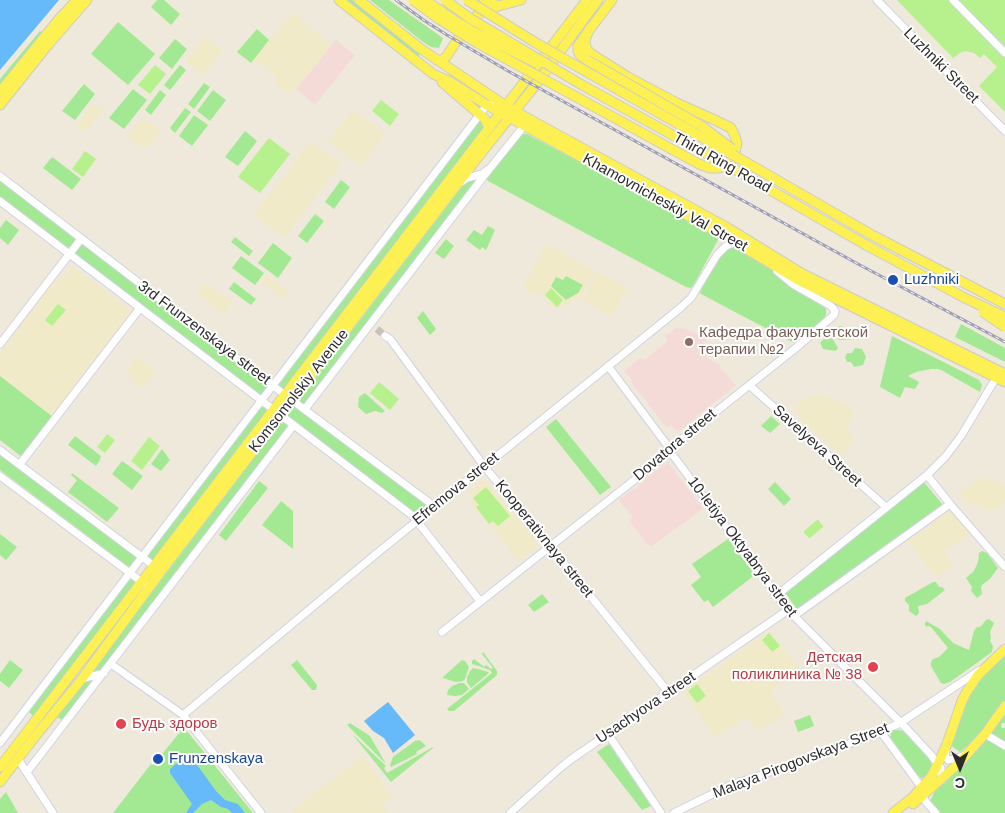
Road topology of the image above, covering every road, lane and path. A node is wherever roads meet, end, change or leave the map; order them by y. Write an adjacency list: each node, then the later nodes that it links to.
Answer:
1 (77, 0): 26 (main road)
2 (87, 0): 27 (main road)
3 (340, 0): 23 (main road, Khamovnicheskiy Val Street)
4 (359, 0): 21 (main road, Khamovnicheskiy Val Street)
5 (413, 0): 18 (main road, bridge)
6 (425, 0): 25 (main road, bridge)
7 (445, 0): 25 (main road, Third Ring Road, bridge)
8 (467, 0): 36 (main road, Third Ring Road, bridge)
9 (484, 0): 16 (main road)
10 (587, 0): 29 (main road, Komsomolskiy Avenue)
11 (598, 0): 19 (main road, Komsomolskiy Avenue)
12 (612, 0): 18 (main road)
13 (877, 0): 34 (street, Luzhniki Street)
14 (952, 0): 20 (street)
15 (517, 1): 16 (main road)
16 (498, 3): 17 (main road)
17 (489, 9): 21 (main road); 22 (main road)
18 (588, 30): 19 (main road); 36 (main road, bridge)
19 (562, 48): 31 (main road, Komsomolskiy Avenue)
20 (1005, 54)
21 (437, 60): 22 (main road, Khamovnicheskiy Val Street)
22 (449, 68): 24 (main road); 29 (main road, Khamovnicheskiy Val Street)
23 (433, 74): 24 (main road, Khamovnicheskiy Val Street); 30 (main road)
24 (449, 82): 28 (main road, Khamovnicheskiy Val Street)
25 (582, 85): 47 (main road, Third Ring Road, bridge)
26 (0, 92)
27 (0, 105)
28 (487, 105): 29 (main road, Khamovnicheskiy Val Street); 30 (street, Komsomolskiy Avenue)
29 (503, 109): 31 (main road, Khamovnicheskiy Val Street); 33 (main road, Komsomolskiy Avenue)
30 (480, 114): 33 (main road); 57 (street, Komsomolskiy Avenue)
31 (512, 114): 32 (main road, Khamovnicheskiy Val Street); 38 (main road, Komsomolskiy Avenue); 40 (main road, Khamovnicheskiy Val Street)
32 (524, 126): 35 (street, Komsomolskiy Avenue); 40 (main road, Khamovnicheskiy Val Street)
33 (489, 128): 58 (main road, Komsomolskiy Avenue)
34 (1005, 131)
35 (491, 168): 38 (street); 60 (street, Komsomolskiy Avenue)
36 (756, 168): 48 (main road, Third Ring Road)
37 (0, 176): 41 (street, 3rd Frunzenskaya street)
38 (458, 183): 58 (main road, Komsomolskiy Avenue)
39 (0, 201): 44 (street, 3rd Frunzenskaya street)
40 (723, 232): 42 (main road, Khamovnicheskiy Val Street); 43 (street, Efremova street); 46 (main road, Khamovnicheskiy Val Street)
41 (81, 239): 44 (street); 57 (street, 3rd Frunzenskaya street)
42 (736, 242): 43 (street); 45 (main road, Khamovnicheskiy Val Street)
43 (718, 253): 54 (street, Efremova street)
44 (70, 254): 49 (street, 3rd Frunzenskaya street); 53 (street)
45 (764, 259): 46 (main road, Khamovnicheskiy Val Street); 56 (street, Dovatora street)
46 (799, 276): 55 (main road, Khamovnicheskiy Val Street)
47 (962, 297): 50 (main road, Third Ring Road, bridge); 51 (main road, bridge)
48 (1003, 303)
49 (140, 308): 59 (street, 3rd Frunzenskaya street); 65 (street)
50 (1005, 317)
51 (1005, 327)
52 (385, 336): 66 (street, Kooperativnaya street)
53 (0, 344)
54 (608, 366): 64 (street, 10-letiya Oktyabrya street); 66 (street, Efremova street)
55 (1002, 378): 67 (street)
56 (749, 385): 64 (street, Dovatora street); 71 (street, Savelyeva Street)
57 (273, 386): 58 (street, 3rd Frunzenskaya street); 59 (street, Komsomolskiy Avenue)
58 (288, 397): 60 (street, 3rd Frunzenskaya street); 61 (main road, Komsomolskiy Avenue)
59 (261, 401): 61 (street, 3rd Frunzenskaya street); 74 (street, Komsomolskiy Avenue)
60 (305, 409): 70 (street, 3rd Frunzenskaya street)
61 (277, 413): 62 (street, 3rd Frunzenskaya street); 75 (main road, Komsomolskiy Avenue); 78 (main road, Komsomolskiy Avenue)
62 (293, 426): 72 (street, 3rd Frunzenskaya street); 84 (street, Komsomolskiy Avenue)
63 (0, 450): 65 (street)
64 (671, 450): 73 (street, Dovatora street); 79 (street, 10-letiya Oktyabrya street)
65 (20, 464): 74 (street)
66 (484, 466): 70 (street, Efremova street); 73 (street, Kooperativnaya street)
67 (927, 475): 69 (street); 71 (street)
68 (0, 476): 77 (street)
69 (950, 504): 76 (street); 81 (street, Usachyova street)
70 (434, 506): 72 (street, Efremova street)
71 (886, 507): 79 (street)
72 (417, 521): 80 (street); 90 (street, Efremova street)
73 (550, 546): 80 (street, Dovatora street); 88 (street, Kooperativnaya street)
74 (142, 557): 75 (street); 77 (street, Komsomolskiy Avenue)
75 (154, 566): 78 (main road, Komsomolskiy Avenue)
76 (1005, 567)
77 (130, 573): 78 (street); 97 (street, Komsomolskiy Avenue)
78 (145, 585): 87 (main road, Komsomolskiy Avenue); 104 (main road, Komsomolskiy Avenue)
79 (777, 595): 81 (street, 10-letiya Oktyabrya street)
80 (480, 601): 82 (street, Dovatora street)
81 (791, 613): 88 (street, Usachyova street); 91 (street, 10-letiya Oktyabrya street)
82 (442, 632)
83 (1005, 649): 85 (main road)
84 (111, 664): 86 (street, Komsomolskiy Avenue); 90 (street)
85 (986, 667): 92 (street, Malaya Pirogovskaya Street); 99 (main road)
86 (104, 673): 87 (street); 105 (street, Komsomolskiy Avenue)
87 (81, 680): 102 (main road, Komsomolskiy Avenue)
88 (669, 693): 95 (street, Usachyova street)
89 (1005, 706): 96 (main road)
90 (183, 715): 110 (street)
91 (892, 716): 92 (street, 10-letiya Oktyabrya street); 93 (street)
92 (900, 723): 93 (street, Malaya Pirogovskaya Street); 103 (street, 10-letiya Oktyabrya street)
93 (893, 726): 94 (street, Malaya Pirogovskaya Street); 98 (street)
94 (881, 732): 98 (street); 113 (street, Malaya Pirogovskaya Street)
95 (608, 734): 111 (street, Usachyova street); 112 (street)
96 (985, 734): 100 (street); 101 (main road)
97 (0, 742)
98 (888, 742): 108 (street)
99 (947, 744): 101 (street); 103 (main road)
100 (1005, 746)
101 (967, 753): 106 (main road)
102 (18, 758): 105 (street); 107 (main road, Komsomolskiy Avenue)
103 (938, 764): 106 (street); 108 (main road)
104 (0, 767)
105 (27, 772): 109 (street)
106 (941, 779): 108 (main road)
107 (0, 782)
108 (925, 791): 114 (main road); 115 (main road); 116 (street)
109 (53, 813)
110 (261, 813)
111 (510, 813)
112 (661, 813)
113 (674, 813)
114 (893, 813)
115 (902, 813)
116 (936, 813)

